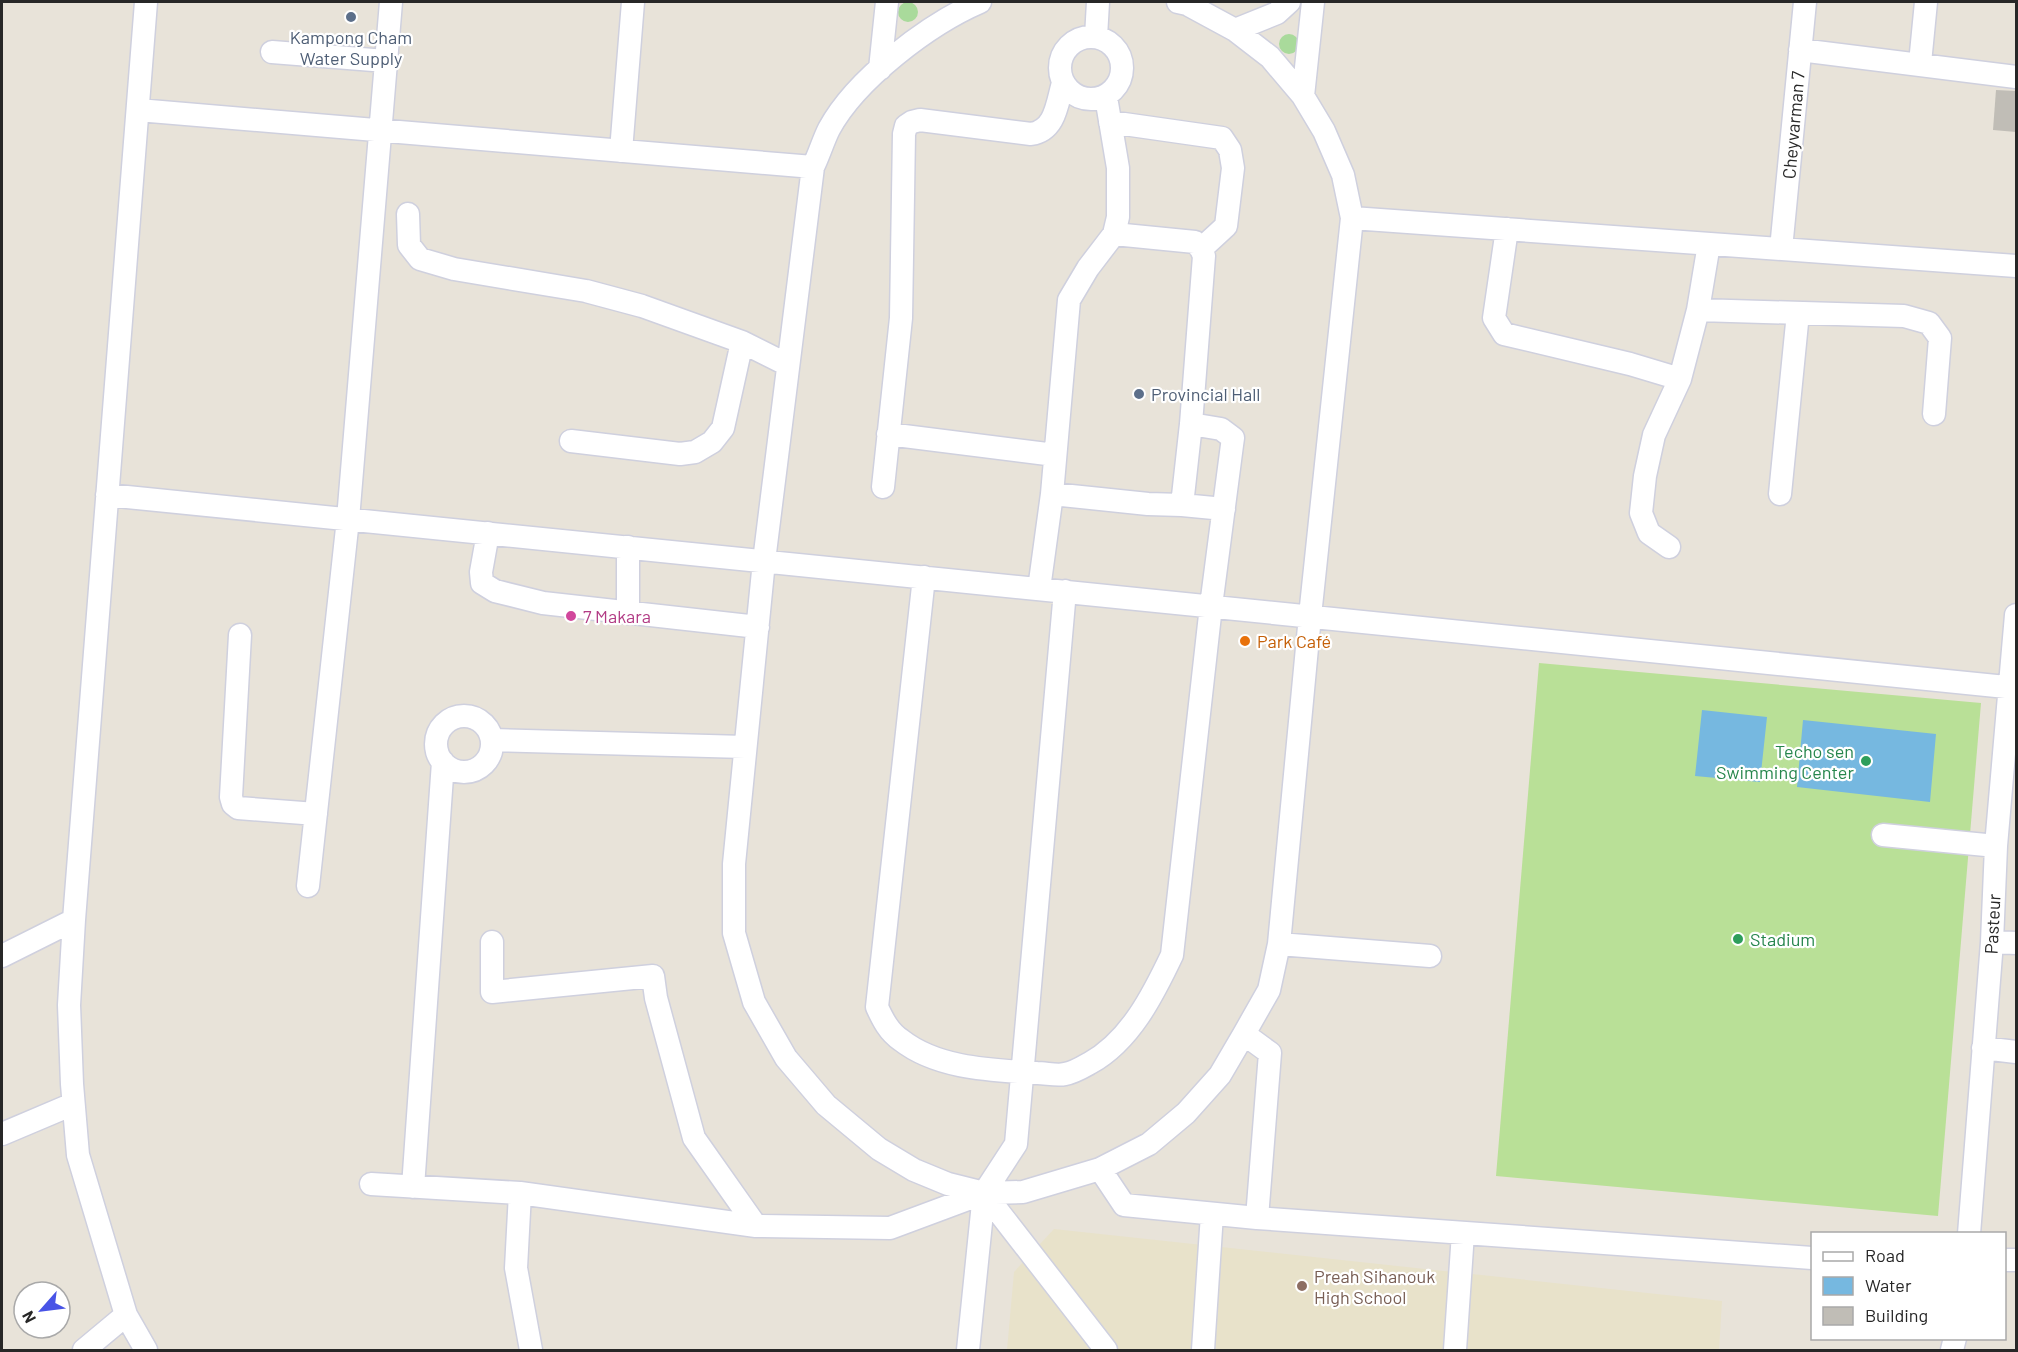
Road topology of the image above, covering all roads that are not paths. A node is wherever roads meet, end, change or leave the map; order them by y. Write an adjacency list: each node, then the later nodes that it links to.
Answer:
1 (146, 2): 24 (street)
2 (391, 2): 17 (street)
3 (633, 2): 27 (street)
4 (887, 2): 19 (street)
5 (980, 2): 12 (street)
6 (1098, 2): 14 (street)
7 (1178, 2): 13 (street)
8 (1289, 2): 13 (street)
9 (1313, 2): 22 (street)
10 (1805, 2): 15 (street, Cheyvarman 7)
11 (1926, 2): 18 (street)
12 (949, 7): 19 (street)
13 (1235, 30): 22 (street)
14 (1096, 37): 21 (street); 23 (street)
15 (1800, 50): 18 (street); 35 (street, Cheyvarman 7)
16 (272, 52): 17 (street)
17 (386, 61): 26 (street)
18 (1920, 63): 20 (street)
19 (880, 69): 28 (street)
20 (2016, 76)
21 (1063, 83): 23 (street); 44 (street)
22 (1303, 96): 30 (street)
23 (1106, 97): 25 (street)
24 (138, 110): 26 (street); 50 (street)
25 (1110, 122): 32 (street); 34 (street)
26 (381, 131): 27 (street); 53 (street)
27 (621, 151): 28 (street)
28 (813, 167): 40 (street)
29 (408, 214): 39 (street)
30 (1352, 218): 31 (street); 64 (street)
31 (1507, 229): 33 (street); 41 (street)
32 (1114, 234): 34 (street); 46 (street)
33 (1709, 244): 35 (street); 37 (street)
34 (1201, 249): 43 (street)
35 (1781, 249): 36 (street)
36 (2016, 266)
37 (1698, 310): 38 (street); 41 (street)
38 (1798, 313): 42 (street); 49 (street)
39 (742, 342): 40 (street); 45 (street)
40 (788, 365): 57 (street)
41 (1680, 379): 56 (street)
42 (1934, 414)
43 (1191, 424): 51 (street); 52 (street)
44 (888, 434): 46 (street); 47 (street)
45 (571, 441)
46 (1055, 455): 48 (street)
47 (883, 487)
48 (1052, 494): 51 (street); 59 (street)
49 (1780, 494)
50 (107, 495): 53 (street); 75 (street)
51 (1182, 506): 52 (street)
52 (1224, 509): 61 (street)
53 (348, 519): 54 (street); 71 (street)
54 (488, 533): 55 (street); 62 (street)
55 (628, 547): 57 (street); 62 (street)
56 (1669, 547)
57 (764, 561): 58 (street); 65 (street)
58 (924, 577): 59 (street); 85 (street)
59 (1039, 589): 60 (street)
60 (1065, 591): 61 (street); 85 (street)
61 (1211, 606): 64 (street); 85 (street)
62 (628, 613): 65 (street)
63 (2016, 615): 67 (street, Pasteur)
64 (1310, 616): 67 (street); 78 (street)
65 (758, 627): 69 (street)
66 (240, 635): 71 (street)
67 (2014, 687): 73 (street, Pasteur)
68 (493, 740): 69 (street); 70 (street); 70 (street)
69 (745, 747): 92 (street)
70 (443, 762): 90 (street)
71 (316, 814): 74 (street)
72 (1883, 835): 73 (street)
73 (1996, 846): 77 (street, Pasteur)
74 (308, 886)
75 (74, 920): 80 (street); 86 (street)
76 (492, 942): 95 (street)
77 (1992, 942): 79 (street); 83 (street, Pasteur)
78 (1279, 944): 81 (street); 82 (street)
79 (2016, 944)
80 (2, 956)
81 (1430, 956)
82 (1245, 1034): 88 (street); 94 (street)
83 (1983, 1048): 84 (street); 96 (street, Pasteur)
84 (2016, 1052)
85 (1023, 1072): 92 (street)
86 (73, 1104): 87 (street); 99 (street)
87 (2, 1134)
88 (1100, 1169): 92 (street); 93 (street)
89 (370, 1184): 90 (street)
90 (413, 1186): 91 (street)
91 (520, 1193): 95 (street); 102 (street)
92 (984, 1193): 95 (street); 103 (street); 104 (street)
93 (1212, 1214): 94 (street); 105 (street)
94 (1257, 1218): 97 (street)
95 (756, 1226)
96 (1969, 1232)
97 (1463, 1233): 98 (street); 106 (street)
98 (1811, 1258)
99 (126, 1315): 100 (street); 101 (street)
100 (84, 1350)
101 (146, 1350)
102 (531, 1350)
103 (968, 1350)
104 (1106, 1350)
105 (1203, 1350)
106 (1455, 1350)

